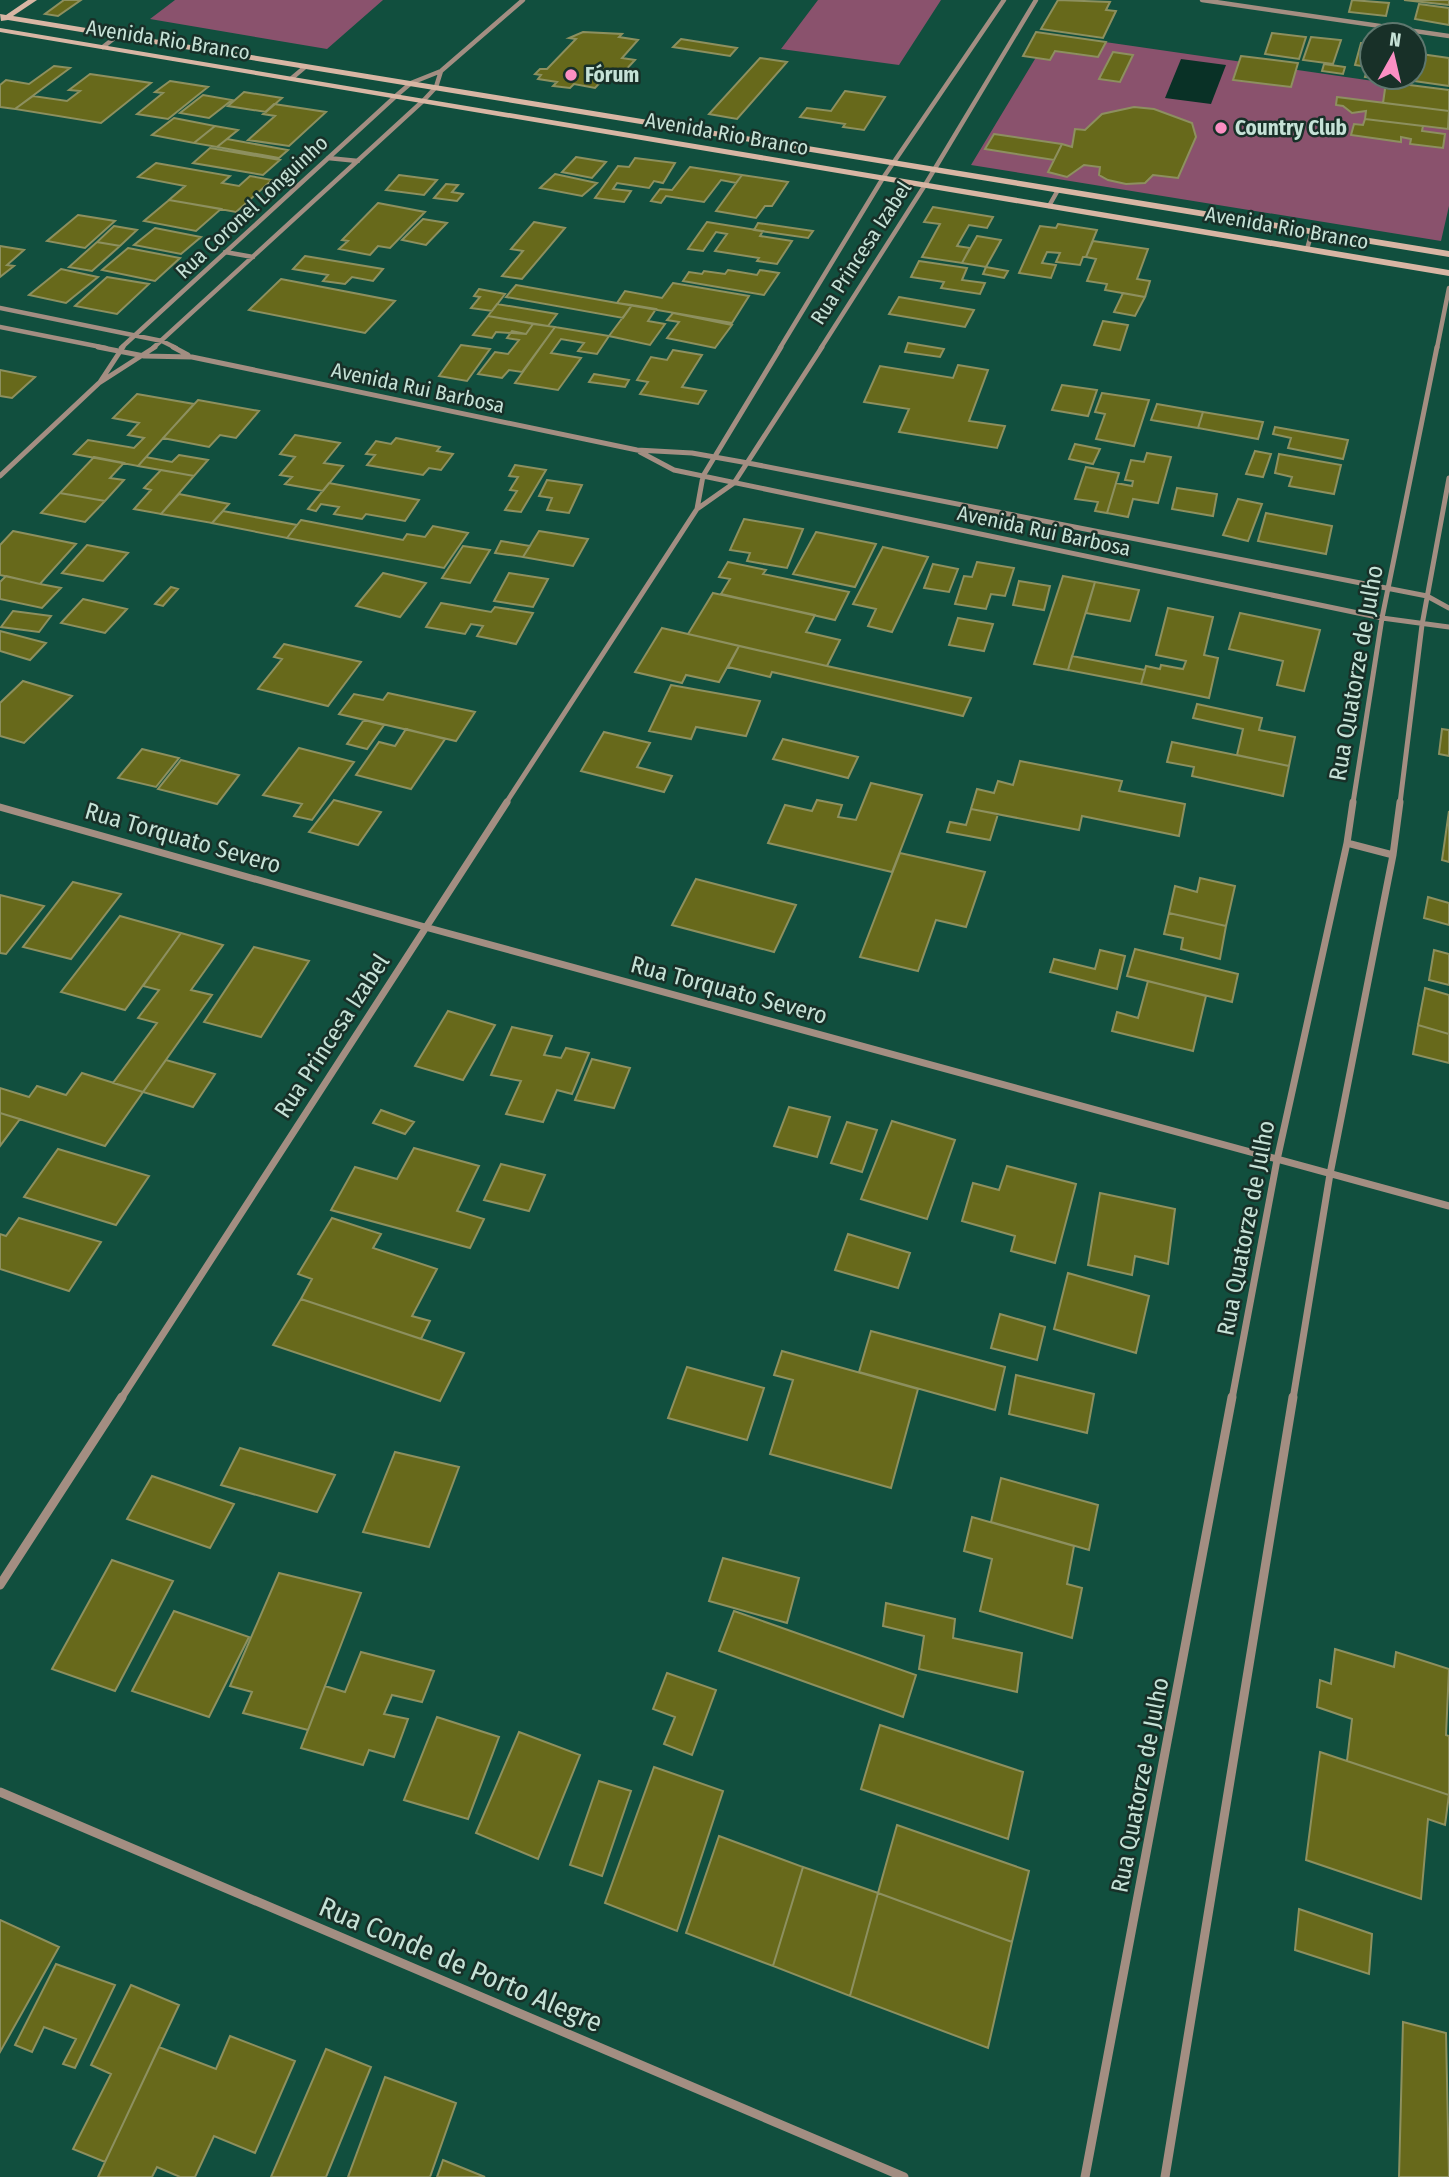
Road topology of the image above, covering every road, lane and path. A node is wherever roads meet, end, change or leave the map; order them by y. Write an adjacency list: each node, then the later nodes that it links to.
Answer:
1 (33, 0): 6 (street)
2 (523, 0): 12 (street, Rua Coronel Longuinho)
3 (1004, 0): 20 (street, Rua Princesa Izabel)
4 (1036, 0): 21 (street, Rua Princesa Izabel)
5 (1202, 0): 9 (street)
6 (2, 18): 8 (street, Avenida Rio Branco)
7 (0, 30): 10 (street, Avenida Rio Branco)
8 (117, 36): 10 (street); 11 (street, Avenida Rio Branco)
9 (1449, 36)
10 (103, 47): 13 (street, Avenida Rio Branco)
11 (305, 67): 13 (street); 14 (street, Avenida Rio Branco)
12 (441, 71): 14 (street, Rua Coronel Longuinho); 15 (street, Rua Coronel Longuinho)
13 (292, 78): 16 (street, Avenida Rio Branco)
14 (411, 83): 15 (street, Avenida Rio Branco); 16 (street, Rua Coronel Longuinho)
15 (436, 86): 17 (street, Rua Coronel Longuinho); 20 (street, Avenida Rio Branco)
16 (397, 95): 17 (street, Avenida Rio Branco); 18 (street, Rua Coronel Longuinho)
17 (424, 100): 19 (street, Rua Coronel Longuinho); 22 (street, Avenida Rio Branco)
18 (328, 158): 19 (street); 28 (street, Rua Coronel Longuinho)
19 (358, 161): 30 (street, Rua Coronel Longuinho)
20 (894, 164): 21 (street, Avenida Rio Branco); 22 (street, Rua Princesa Izabel)
21 (934, 170): 23 (street, Rua Princesa Izabel); 24 (street, Avenida Rio Branco)
22 (883, 178): 23 (street, Avenida Rio Branco); 42 (street, Rua Princesa Izabel)
23 (925, 185): 25 (street, Avenida Rio Branco); 43 (street, Rua Princesa Izabel)
24 (1058, 190): 25 (street); 26 (street, Avenida Rio Branco)
25 (1049, 206): 27 (street, Avenida Rio Branco)
26 (1312, 232): 27 (street); 29 (street, Avenida Rio Branco)
27 (1307, 249): 31 (street, Avenida Rio Branco)
28 (225, 253): 30 (street); 35 (street, Rua Coronel Longuinho)
29 (1449, 254)
30 (253, 257): 36 (street, Rua Coronel Longuinho)
31 (1449, 273)
32 (1449, 288): 49 (street, Rua Quatorze de Julho)
33 (0, 308): 35 (street, Avenida Rui Barbosa)
34 (0, 327): 37 (street, Avenida Rui Barbosa)
35 (135, 335): 36 (street, Avenida Rui Barbosa); 37 (street, Rua Coronel Longuinho)
36 (162, 341): 38 (street, Rua Coronel Longuinho); 39 (street, Avenida Rui Barbosa)
37 (118, 351): 38 (street, Avenida Rui Barbosa); 40 (street, Rua Coronel Longuinho)
38 (144, 356): 39 (street, Avenida Rui Barbosa); 40 (street, Rua Coronel Longuinho)
39 (192, 357): 41 (street, Avenida Rui Barbosa)
40 (99, 383): 44 (street, Rua Coronel Longuinho)
41 (637, 450): 42 (street, Avenida Rui Barbosa); 45 (street, Avenida Rui Barbosa)
42 (715, 457): 43 (street, Avenida Rui Barbosa); 45 (street, Rua Princesa Izabel)
43 (748, 463): 47 (street, Rua Princesa Izabel); 49 (street, Avenida Rui Barbosa)
44 (0, 476)
45 (703, 476): 47 (street, Avenida Rui Barbosa); 48 (street, Rua Princesa Izabel)
46 (1449, 478): 50 (street)
47 (734, 483): 48 (street, Rua Princesa Izabel); 52 (street, Avenida Rui Barbosa)
48 (697, 509): 58 (street, Rua Princesa Izabel)
49 (1389, 589): 50 (street, Avenida Rui Barbosa); 52 (street, Rua Quatorze de Julho)
50 (1427, 596): 51 (street, Avenida Rui Barbosa); 53 (street)
51 (1449, 608)
52 (1382, 618): 53 (street, Avenida Rui Barbosa); 56 (street, Rua Quatorze de Julho)
53 (1422, 625): 54 (street, Avenida Rui Barbosa); 57 (street)
54 (1449, 627)
55 (0, 807): 58 (street, Rua Torquato Severo)
56 (1347, 844): 57 (street); 59 (street, Rua Quatorze de Julho)
57 (1393, 855): 60 (street)
58 (425, 927): 59 (street, Rua Torquato Severo); 62 (street, Rua Princesa Izabel)
59 (1277, 1160): 60 (street, Rua Torquato Severo); 65 (street, Rua Quatorze de Julho)
60 (1330, 1174): 61 (street, Rua Torquato Severo); 66 (street)
61 (1449, 1206)
62 (0, 1585)
63 (0, 1792): 64 (street, Rua Conde de Porto Alegre)
64 (904, 2177)
65 (1085, 2177)
66 (1165, 2177)

